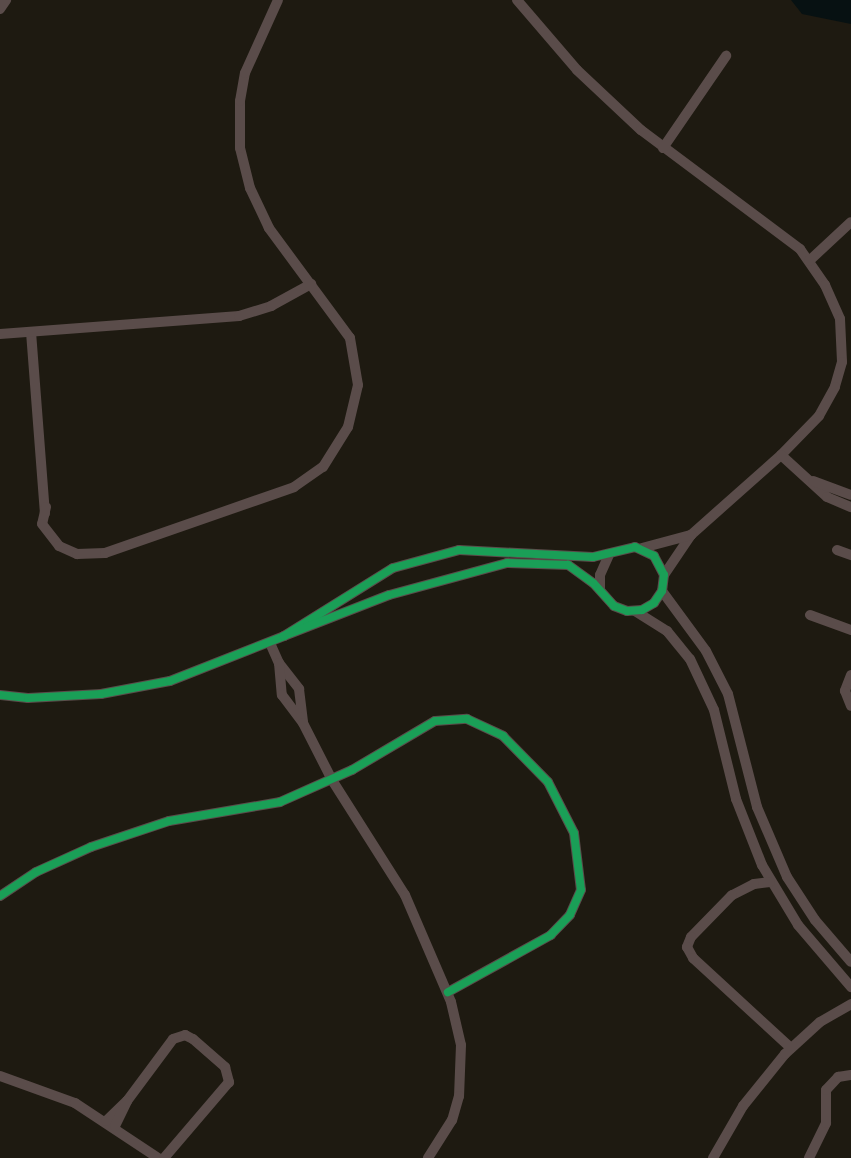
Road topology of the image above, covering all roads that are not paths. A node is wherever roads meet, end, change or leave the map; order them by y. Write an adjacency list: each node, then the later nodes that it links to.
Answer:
1 (6, 0): 4 (street)
2 (278, 0): 9 (street)
3 (516, 0): 6 (street)
4 (0, 9)
5 (726, 56): 6 (street)
6 (663, 148): 8 (street)
7 (851, 222): 8 (street)
8 (809, 261): 12 (street)
9 (310, 284): 10 (street); 10 (street)
10 (31, 332): 11 (street)
11 (0, 334)
12 (781, 455): 13 (street); 16 (street)
13 (813, 481): 14 (street); 15 (street)
14 (851, 495)
15 (851, 507)
16 (691, 535): 17 (street); 22 (street)
17 (642, 548): 19 (street); 22 (street)
18 (837, 550): 20 (street)
19 (609, 555): 21 (street); 23 (street)
20 (851, 555)
21 (543, 559): 23 (street); 28 (street); 28 (street)
22 (664, 575): 24 (street)
23 (600, 590): 25 (street)
24 (662, 591): 25 (street); 40 (street)
25 (635, 611): 38 (street)
26 (810, 615): 27 (street)
27 (851, 630)
28 (284, 636): 29 (street)
29 (270, 643): 30 (street); 34 (street)
30 (279, 663): 36 (street); 36 (street)
31 (851, 675): 35 (street)
32 (851, 685): 33 (street)
33 (851, 690)
34 (0, 695)
35 (851, 706)
36 (303, 723): 37 (street)
37 (332, 780): 39 (street); 43 (street); 43 (street)
38 (770, 882): 41 (street); 46 (street)
39 (0, 896)
40 (851, 962)
41 (841, 978): 42 (street); 45 (street)
42 (851, 987)
43 (448, 992): 52 (street)
44 (851, 1004): 45 (street)
45 (837, 1010): 46 (street)
46 (791, 1048): 53 (street)
47 (851, 1075): 54 (street)
48 (0, 1076): 49 (street)
49 (110, 1124): 50 (street); 51 (street)
50 (158, 1158)
51 (164, 1158)
52 (428, 1158)
53 (713, 1158)
54 (809, 1158)

